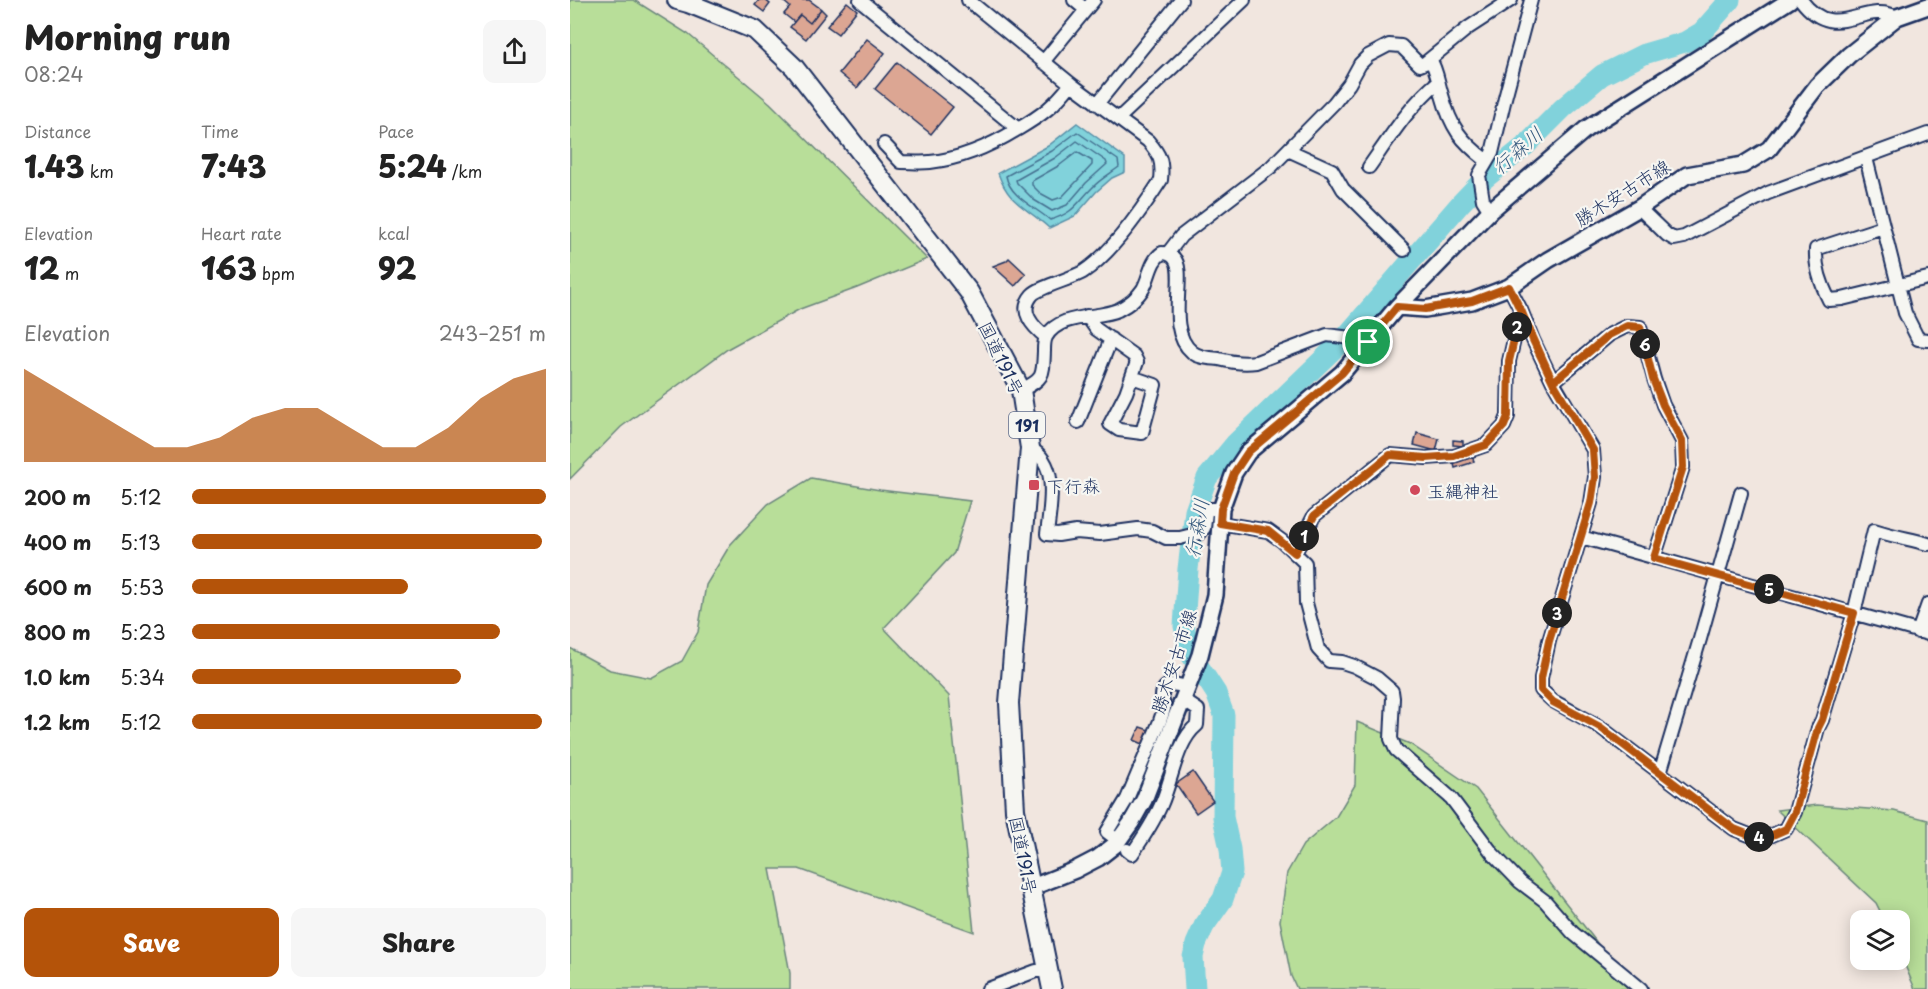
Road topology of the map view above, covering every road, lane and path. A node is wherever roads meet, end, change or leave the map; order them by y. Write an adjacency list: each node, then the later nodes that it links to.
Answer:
1 (676, 0): 44 (highway, 国道191号 / 191)
2 (860, 0): 20 (street)
3 (968, 0): 15 (street)
4 (1074, 0): 11 (street)
5 (1181, 0): 18 (street)
6 (1244, 0): 19 (street)
7 (1511, 0): 14 (street)
8 (1531, 0): 25 (street)
9 (1790, 0): 28 (main road, 勝木安古市線)
10 (1801, 0): 13 (street)
11 (1090, 5): 15 (street)
12 (1928, 6): 13 (main road, 勝木安古市線)
13 (1897, 17): 27 (main road, 勝木安古市線)
14 (1430, 59): 16 (street); 23 (street)
15 (1044, 62): 17 (street)
16 (1438, 82): 25 (street); 26 (street)
17 (1071, 84): 18 (street); 20 (street)
18 (1097, 104): 19 (street)
19 (1118, 119): 38 (street)
20 (1018, 129): 22 (street)
21 (1928, 134): 24 (street)
22 (884, 144)
23 (1288, 150): 30 (street); 31 (street)
24 (1866, 158): 27 (street); 29 (street)
25 (1487, 161): 28 (street)
26 (1369, 167)
27 (1639, 208): 34 (main road, 勝木安古市線)
28 (1490, 211): 35 (main road, 勝木安古市線)
29 (1883, 227): 33 (street); 33 (street)
30 (1404, 250)
31 (1168, 253): 37 (street); 41 (street)
32 (1928, 278): 33 (street)
33 (1898, 286): 40 (street)
34 (1509, 287): 35 (main road, 勝木安古市線); 36 (street)
35 (1397, 307): 41 (main road, 勝木安古市線)
36 (1521, 310): 43 (street); 51 (street)
37 (1087, 316): 38 (street); 39 (street)
38 (1046, 337): 44 (street)
39 (1111, 339): 42 (street); 45 (street)
40 (1928, 340)
41 (1368, 342): 48 (main road, 勝木安古市線)
42 (1132, 377): 42 (street)
43 (1553, 382): 49 (street); 52 (street)
44 (1021, 390): 46 (highway, 国道191号 / 191)
45 (1078, 422)
46 (1030, 448): 48 (street); 61 (highway, 国道191号 / 191)
47 (1741, 493): 53 (street)
48 (1220, 516): 51 (street); 57 (main road, 勝木安古市線)
49 (1581, 537): 52 (street); 58 (street)
50 (1928, 544): 55 (street)
51 (1295, 553): 64 (street)
52 (1654, 558): 53 (street)
53 (1718, 575): 55 (street); 58 (street)
54 (1928, 604): 56 (street)
55 (1854, 613): 56 (street); 58 (street)
56 (1923, 633)
57 (1187, 691): 59 (street); 60 (street); 61 (main road, 勝木安古市線)
58 (1660, 773)
59 (1111, 836)
60 (1127, 850)
61 (1030, 888): 62 (highway, 国道191号 / 191)
62 (1050, 980): 63 (street)
63 (988, 989)
64 (1641, 989)

